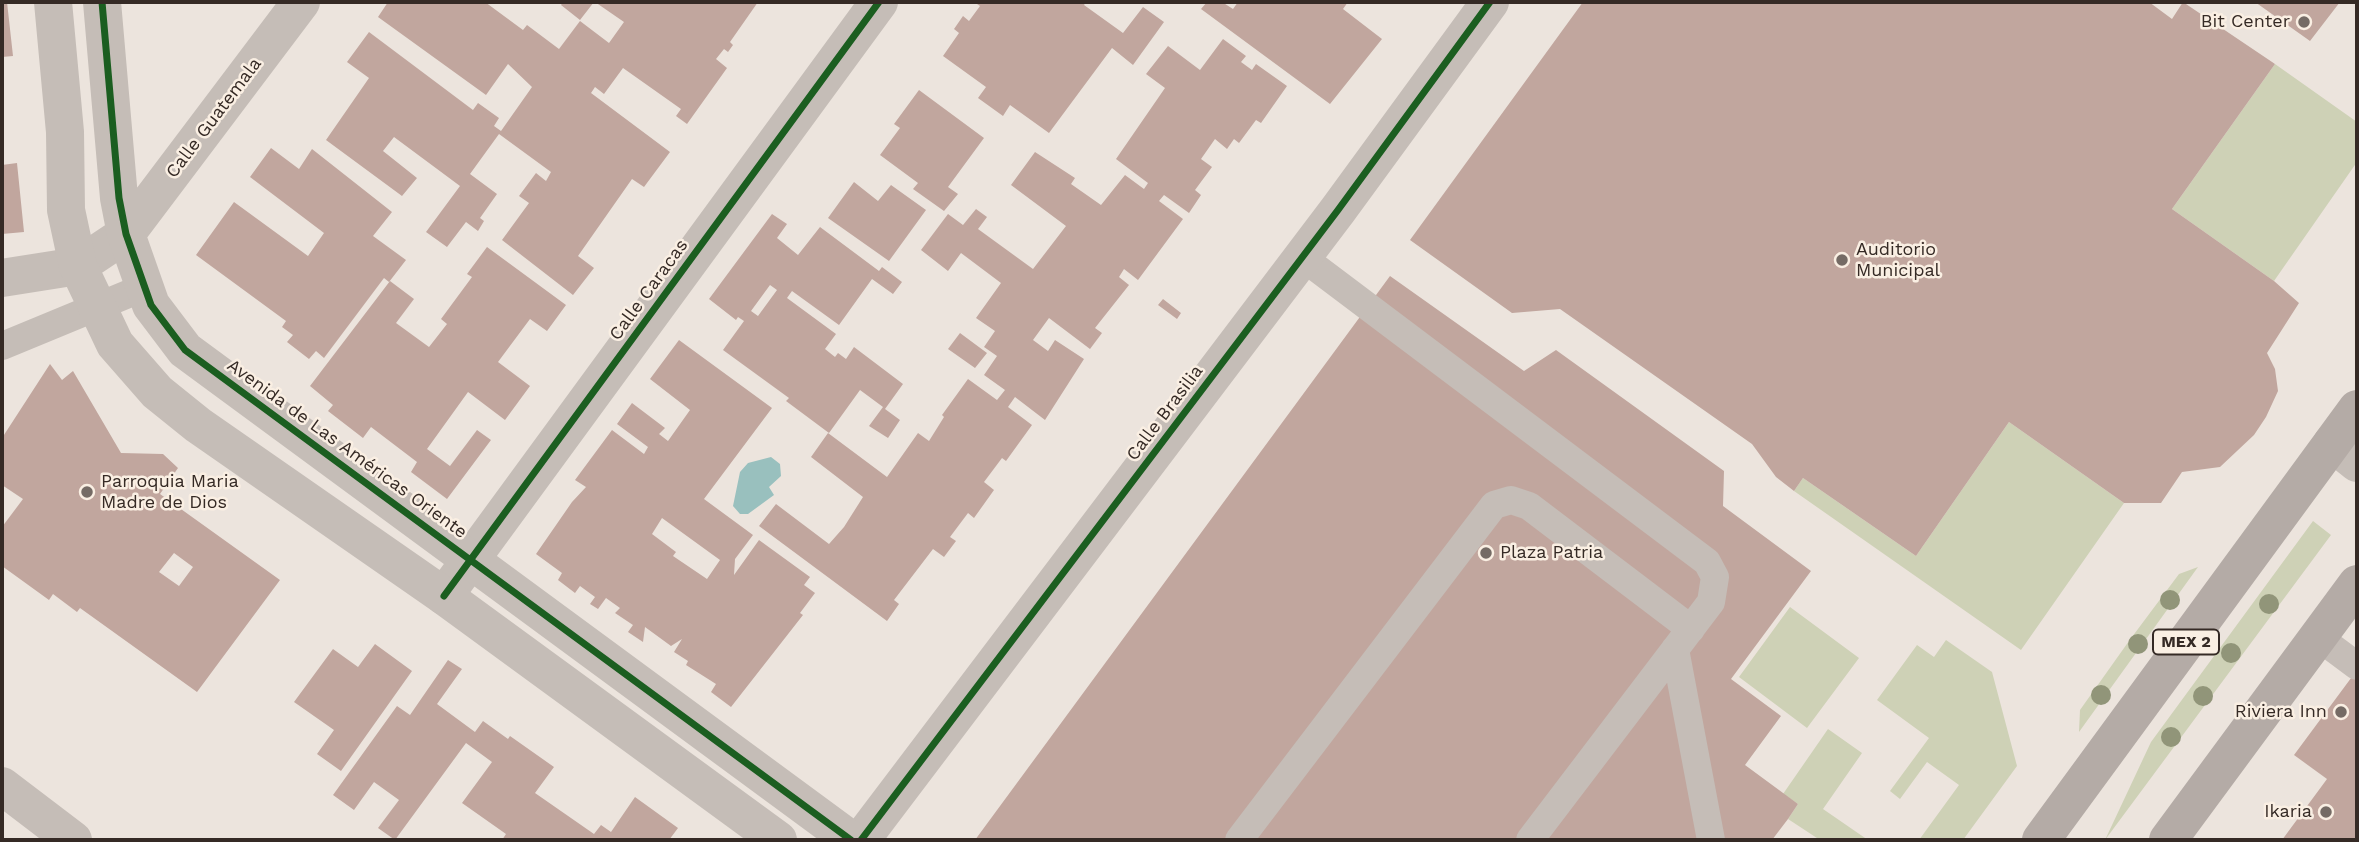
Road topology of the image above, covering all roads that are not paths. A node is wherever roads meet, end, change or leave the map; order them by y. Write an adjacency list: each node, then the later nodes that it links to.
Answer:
1 (53, 2): 8 (street)
2 (102, 2): 6 (street, Avenida de Las Américas Oriente)
3 (301, 2): 6 (street, Calle Guatemala)
4 (878, 2): 15 (street, Calle Caracas)
5 (1490, 2): 7 (street, Calle Brasilia)
6 (126, 234): 8 (street, Calle Guatemala); 10 (street, Avenida de Las Américas Oriente)
7 (1302, 257): 19 (lane); 25 (street, Calle Brasilia)
8 (78, 266): 9 (street); 11 (street)
9 (2, 278)
10 (145, 287): 11 (lane); 15 (street, Avenida de Las Américas Oriente)
11 (95, 308): 12 (lane); 17 (street)
12 (2, 346)
13 (2357, 409): 14 (main road, MEX 2)
14 (2345, 453): 29 (main road, MEX 2)
15 (471, 559): 17 (street, Calle Caracas); 24 (street, Avenida de Las Américas Oriente)
16 (2357, 584): 18 (main road)
17 (444, 596): 23 (street)
18 (2318, 637): 20 (lane); 30 (main road)
19 (1683, 639): 26 (lane); 27 (lane); 28 (lane)
20 (2357, 666)
21 (2, 786): 22 (street)
22 (73, 840)
23 (778, 840)
24 (851, 840)
25 (862, 840)
26 (1239, 840)
27 (1530, 840)
28 (1711, 840)
29 (2041, 840)
30 (2168, 840)

